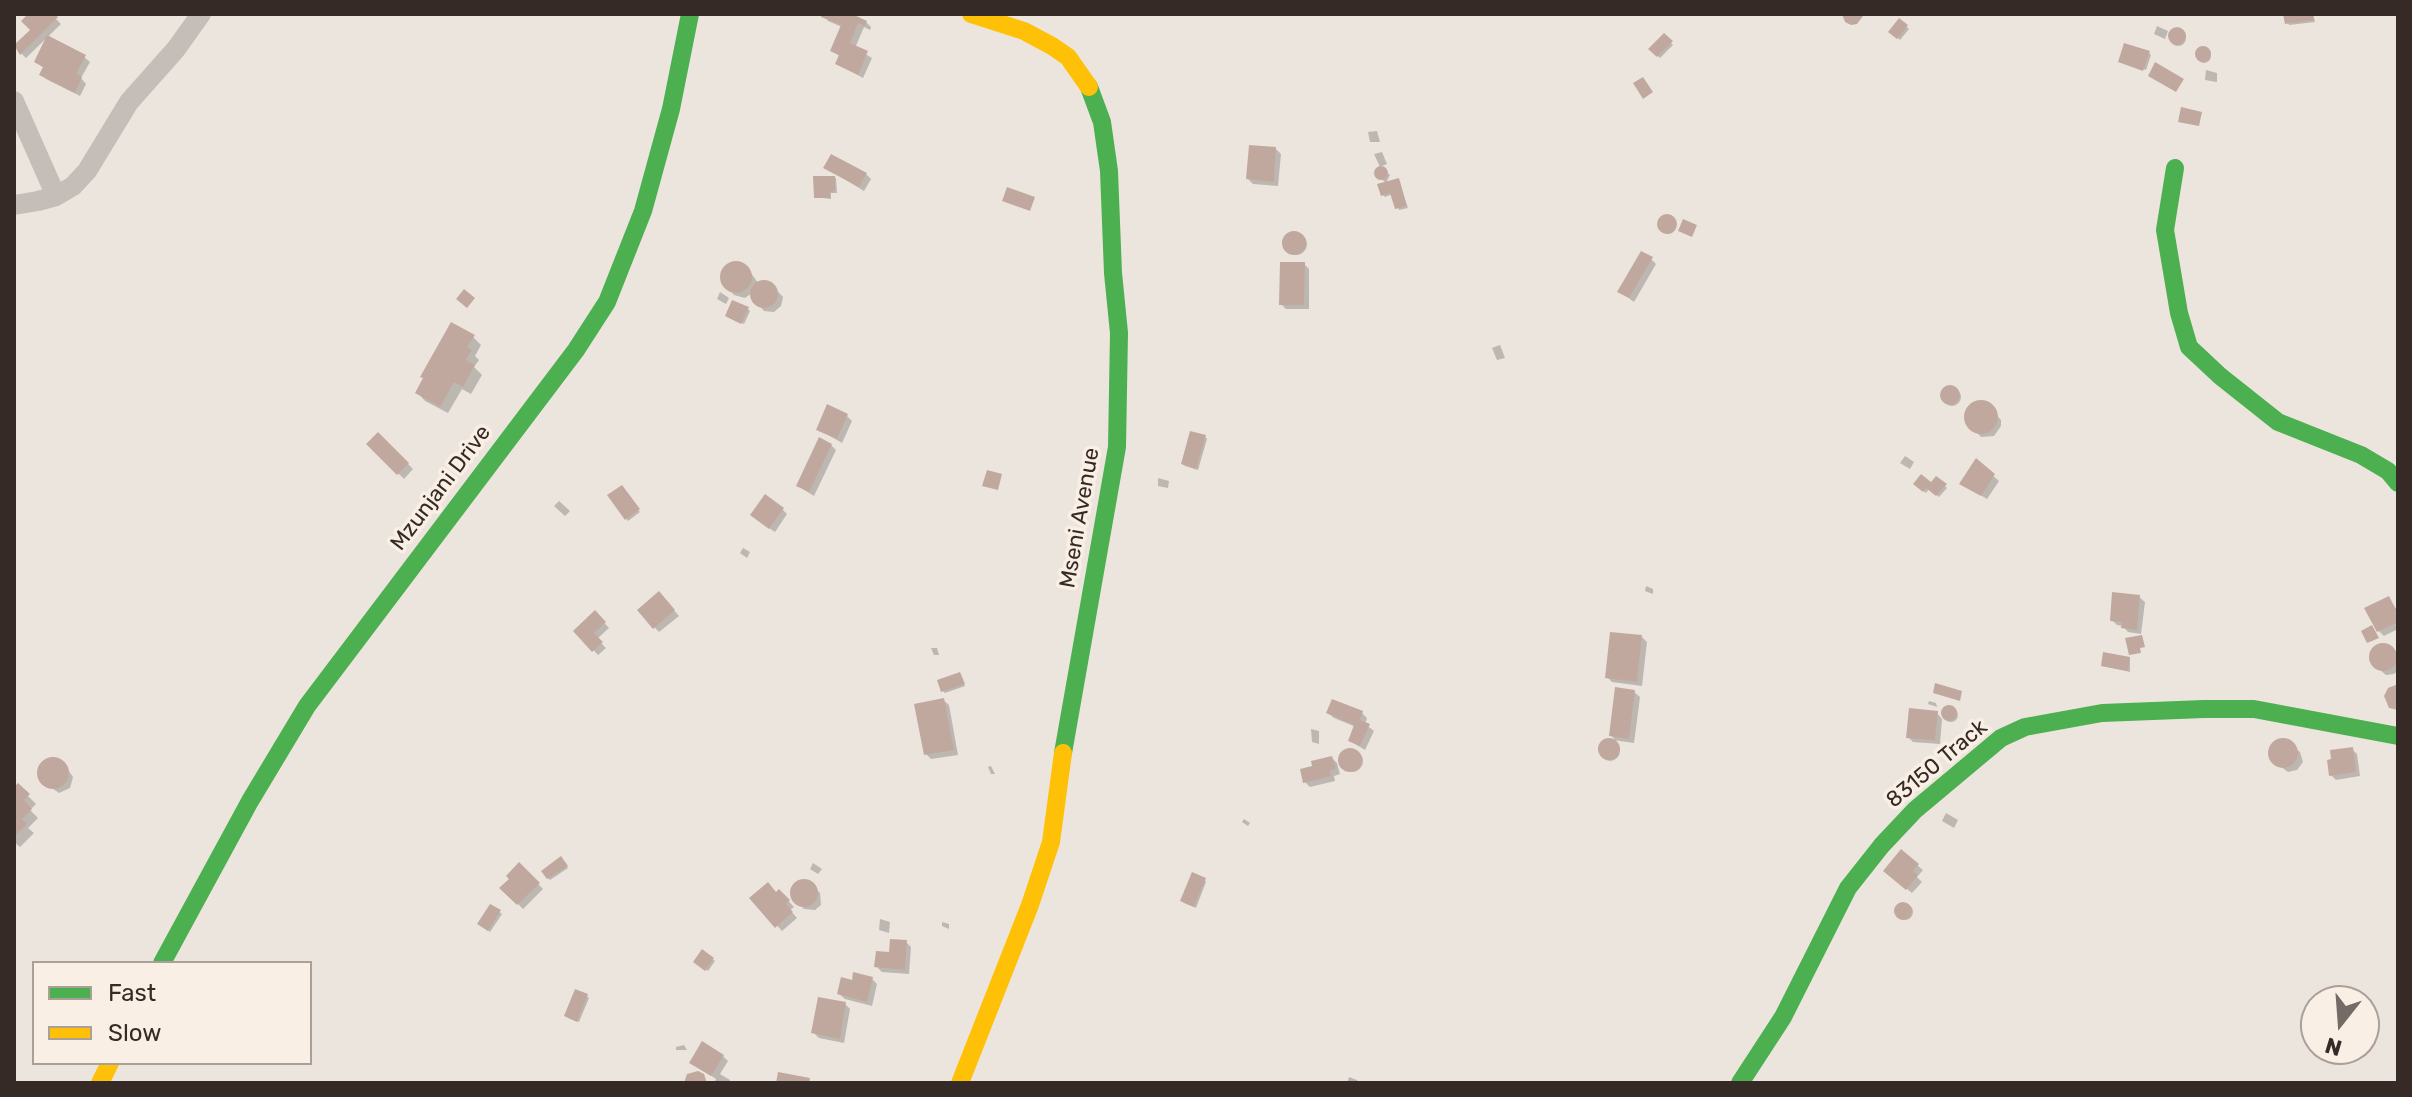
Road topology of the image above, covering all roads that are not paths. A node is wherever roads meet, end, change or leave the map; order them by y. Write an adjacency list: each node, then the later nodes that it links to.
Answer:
1 (201, 14): 6 (street)
2 (690, 14): 10 (street, Mzunjani Drive)
3 (971, 14): 13 (street, Mseni Avenue)
4 (14, 101): 6 (street)
5 (2175, 168): 8 (street)
6 (56, 196): 7 (street)
7 (14, 205)
8 (2398, 483)
9 (2398, 736): 14 (street, 83150 Track)
10 (163, 961)
11 (109, 1065): 12 (street)
12 (100, 1083)
13 (960, 1083)
14 (1740, 1083)

